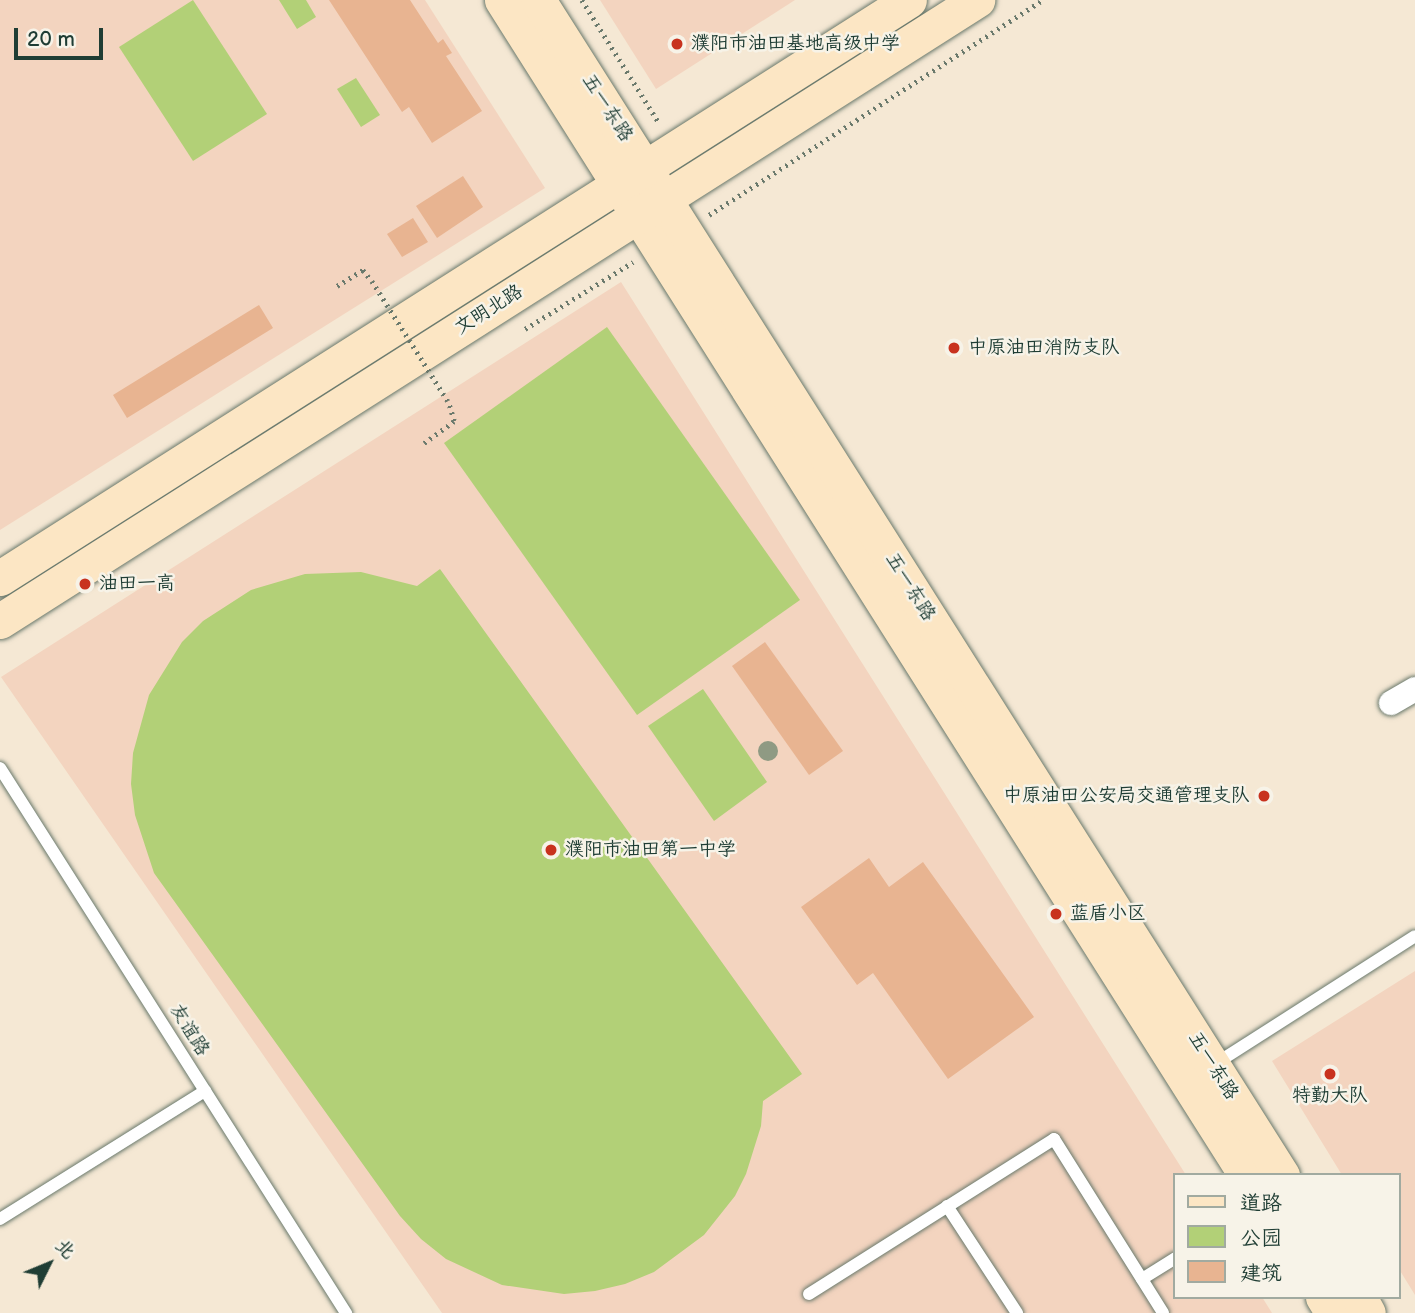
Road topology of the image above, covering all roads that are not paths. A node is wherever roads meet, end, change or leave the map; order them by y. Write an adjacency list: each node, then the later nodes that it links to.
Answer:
1 (502, 0): 5 (street, 五一东路)
2 (538, 0): 5 (street, 五一东路)
3 (909, 0): 5 (street, 文明北路)
4 (977, 0): 6 (street, 文明北路)
5 (633, 177): 6 (street, 五一东路); 7 (street, 文明北路)
6 (653, 208): 8 (street, 文明北路); 13 (street, 五一东路)
7 (0, 578)
8 (0, 621)
9 (1415, 689): 10 (street)
10 (1391, 703)
11 (0, 768): 14 (lane, 友谊路)
12 (1415, 936): 13 (lane)
13 (1200, 1073): 15 (street, 五一东路); 16 (street, 五一东路)
14 (205, 1090): 18 (lane); 22 (lane, 友谊路)
15 (1245, 1173)
16 (1280, 1173)
17 (947, 1206): 20 (lane); 21 (lane); 23 (lane)
18 (0, 1219)
19 (1174, 1259): 20 (lane)
20 (1142, 1279): 24 (lane)
21 (809, 1294)
22 (346, 1313)
23 (1017, 1313)
24 (1163, 1313)

